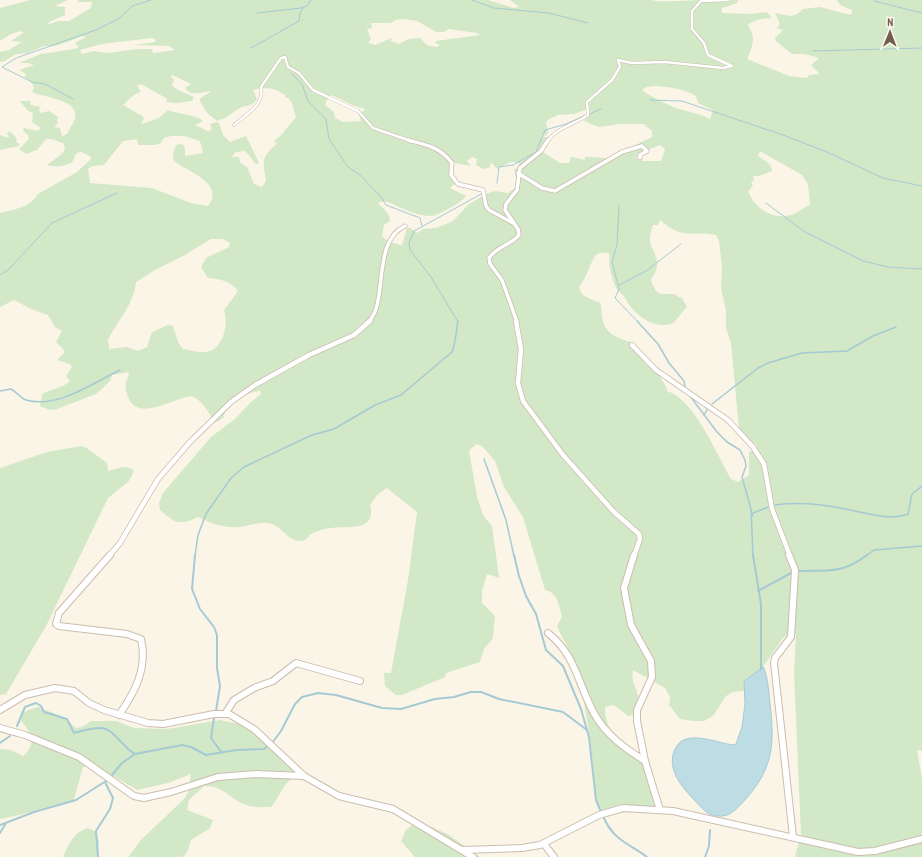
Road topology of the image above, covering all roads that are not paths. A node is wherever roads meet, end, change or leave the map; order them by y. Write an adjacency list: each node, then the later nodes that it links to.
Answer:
1 (728, 0): 4 (street)
2 (234, 125): 5 (street)
3 (640, 158): 4 (street)
4 (518, 173): 5 (street)
5 (514, 223): 14 (street)
6 (405, 226): 12 (street)
7 (632, 345): 17 (street)
8 (548, 633): 14 (street)
9 (360, 681): 11 (street)
10 (0, 710): 12 (street)
11 (225, 714): 12 (street); 15 (street)
12 (119, 715)
13 (0, 728): 15 (street)
14 (645, 761): 16 (street)
15 (304, 776): 20 (street)
16 (660, 810): 17 (street); 19 (street)
17 (793, 837): 18 (street)
18 (922, 839)
19 (544, 844): 20 (street); 22 (street)
20 (463, 850): 21 (street)
21 (473, 857)
22 (554, 857)

